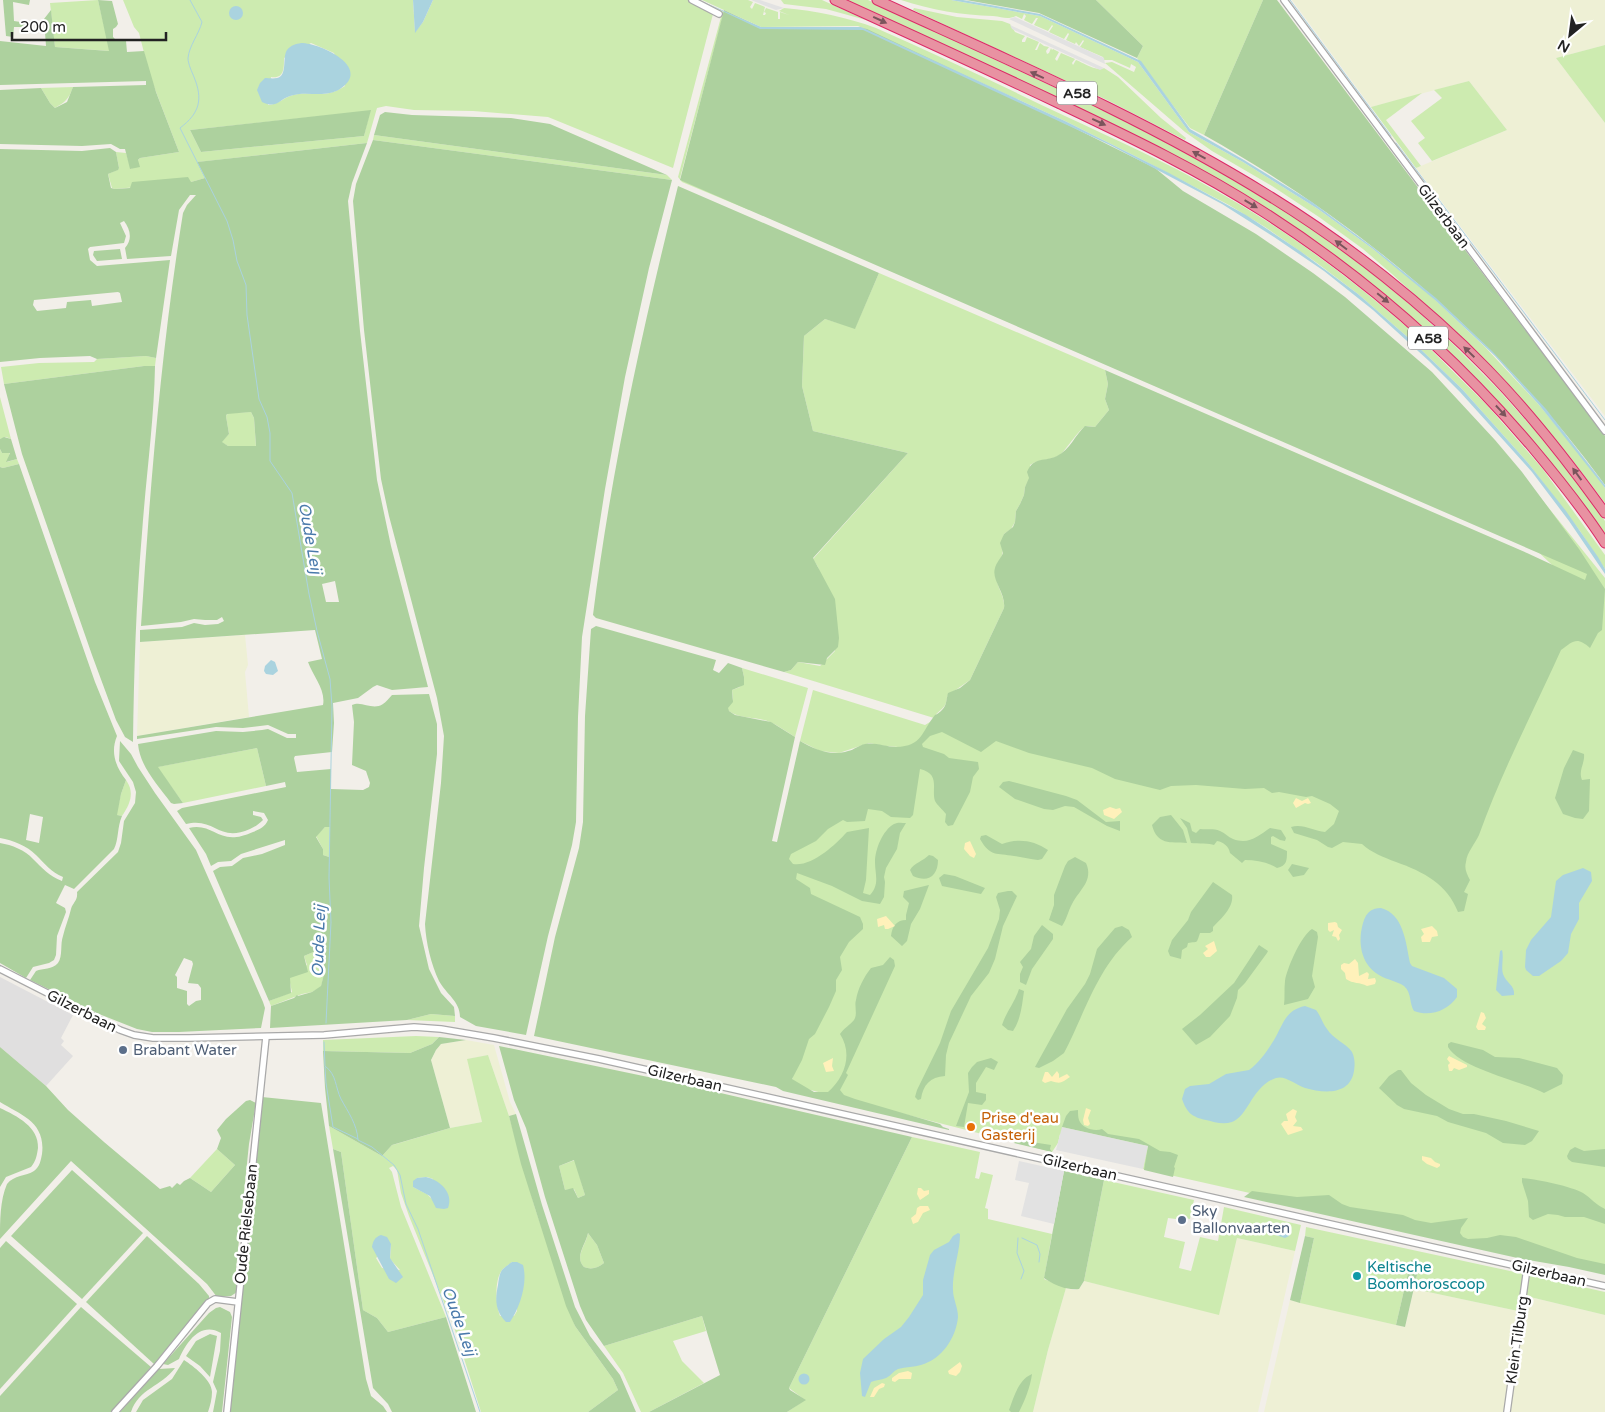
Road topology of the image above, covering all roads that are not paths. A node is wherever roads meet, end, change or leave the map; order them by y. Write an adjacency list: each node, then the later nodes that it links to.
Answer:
1 (692, 0): 5 (street)
2 (835, 0): 8 (highway, A58, one-way to 8)
3 (877, 0): 7 (highway, A58, one-way to 3)
4 (1284, 0): 6 (street, Gilzerbaan)
5 (719, 14)
6 (1605, 431)
7 (1605, 514)
8 (1605, 543)
9 (0, 969): 10 (street, Gilzerbaan)
10 (266, 1037): 11 (street, Gilzerbaan); 13 (street, Oude Rielsebaan)
11 (1528, 1268): 12 (street, Gilzerbaan); 16 (street, Klein Tilburg)
12 (1605, 1286)
13 (238, 1302): 14 (street); 15 (street, Oude Rielsebaan)
14 (115, 1412)
15 (227, 1412)
16 (1507, 1412)

